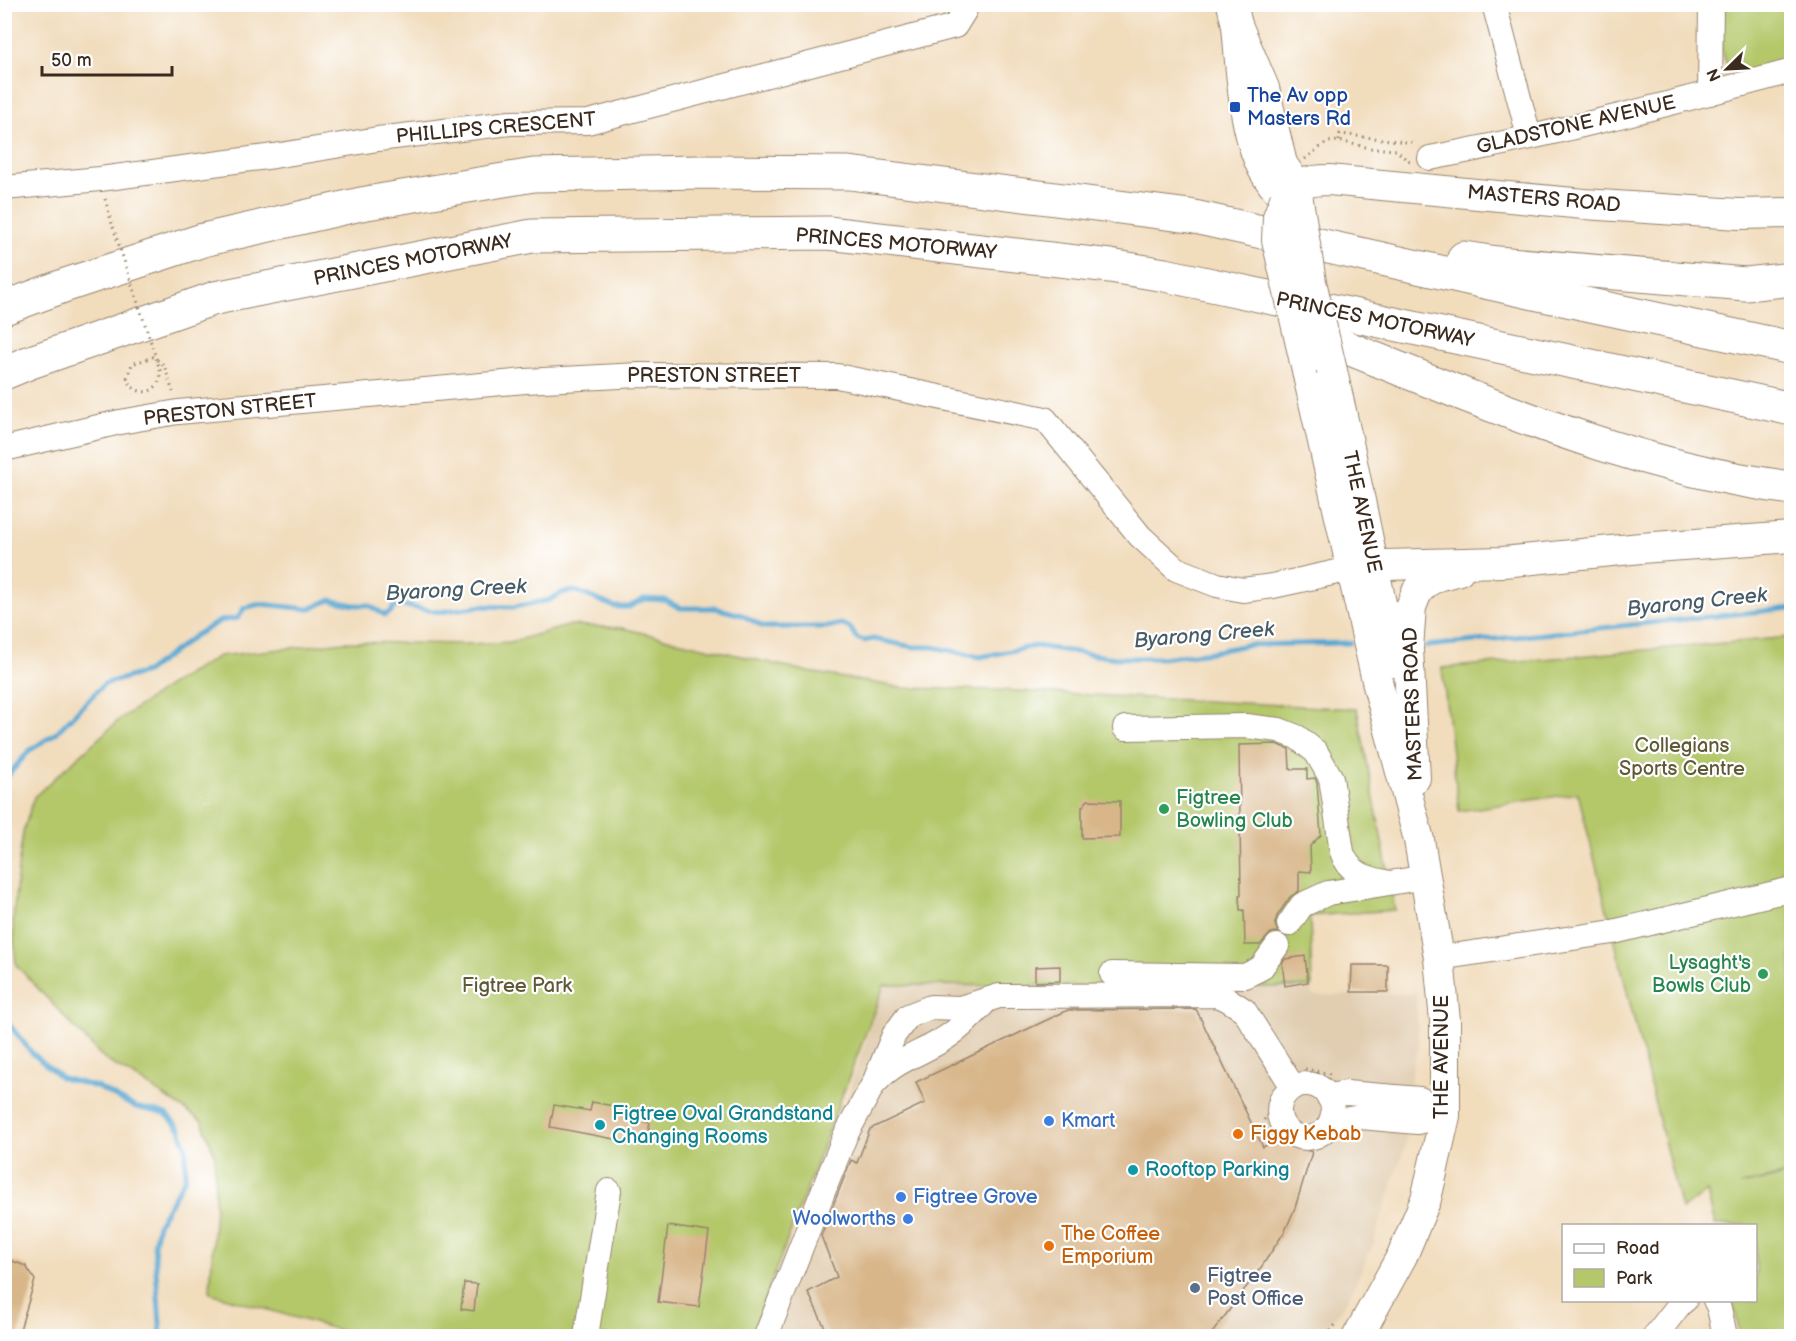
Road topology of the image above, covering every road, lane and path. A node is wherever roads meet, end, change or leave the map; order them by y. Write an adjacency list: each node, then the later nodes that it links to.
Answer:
1 (964, 4): 9 (street, PHILLIPS CRESCENT)
2 (1494, 4): 7 (street)
3 (1711, 4): 6 (street)
4 (1235, 15): 11 (main road)
5 (1791, 71): 6 (street, GLADSTONE AVENUE)
6 (1710, 93): 7 (street, GLADSTONE AVENUE)
7 (1529, 136): 8 (street, GLADSTONE AVENUE)
8 (1430, 158): 11 (path)
9 (100, 179): 10 (street, PHILLIPS CRESCENT); 20 (path, bridge)
10 (4, 188)
11 (1292, 190): 12 (main road, MASTERS ROAD); 25 (main road, THE AVENUE, bridge)
12 (1791, 213)
13 (1190, 216): 15 (highway); 16 (highway); 17 (highway)
14 (1165, 275): 18 (highway, PRINCES MOTORWAY); 19 (highway, PRINCES MOTORWAY); 22 (highway)
15 (1791, 279)
16 (4, 308)
17 (1791, 348)
18 (4, 373)
19 (1791, 409)
20 (178, 412): 21 (street, PRESTON STREET); 25 (street, PRESTON STREET)
21 (4, 449)
22 (1791, 488)
23 (1791, 537): 24 (main road, MASTERS ROAD)
24 (1503, 562): 25 (main road, MASTERS ROAD); 27 (main road, MASTERS ROAD)
25 (1362, 567): 27 (main road, THE AVENUE)
26 (1125, 728): 29 (street)
27 (1419, 840): 28 (main road, THE AVENUE)
28 (1426, 877): 29 (street); 33 (main road, THE AVENUE)
29 (1385, 882): 31 (street)
30 (1791, 889): 33 (street)
31 (1289, 924)
32 (1277, 946): 34 (street)
33 (1439, 958): 39 (main road, THE AVENUE)
34 (1112, 974)
35 (988, 999): 36 (street); 36 (street); 37 (street)
36 (874, 1083): 46 (street)
37 (1293, 1087): 38 (street); 40 (street)
38 (1328, 1096): 39 (street); 40 (street)
39 (1445, 1116): 40 (street); 44 (main road, THE AVENUE)
40 (1330, 1122)
41 (609, 1191): 45 (street)
42 (1682, 1302): 48 (street)
43 (1716, 1302): 49 (street)
44 (1348, 1332): 47 (path)
45 (586, 1336)
46 (766, 1336)
47 (1327, 1336)
48 (1655, 1336)
49 (1725, 1336)

